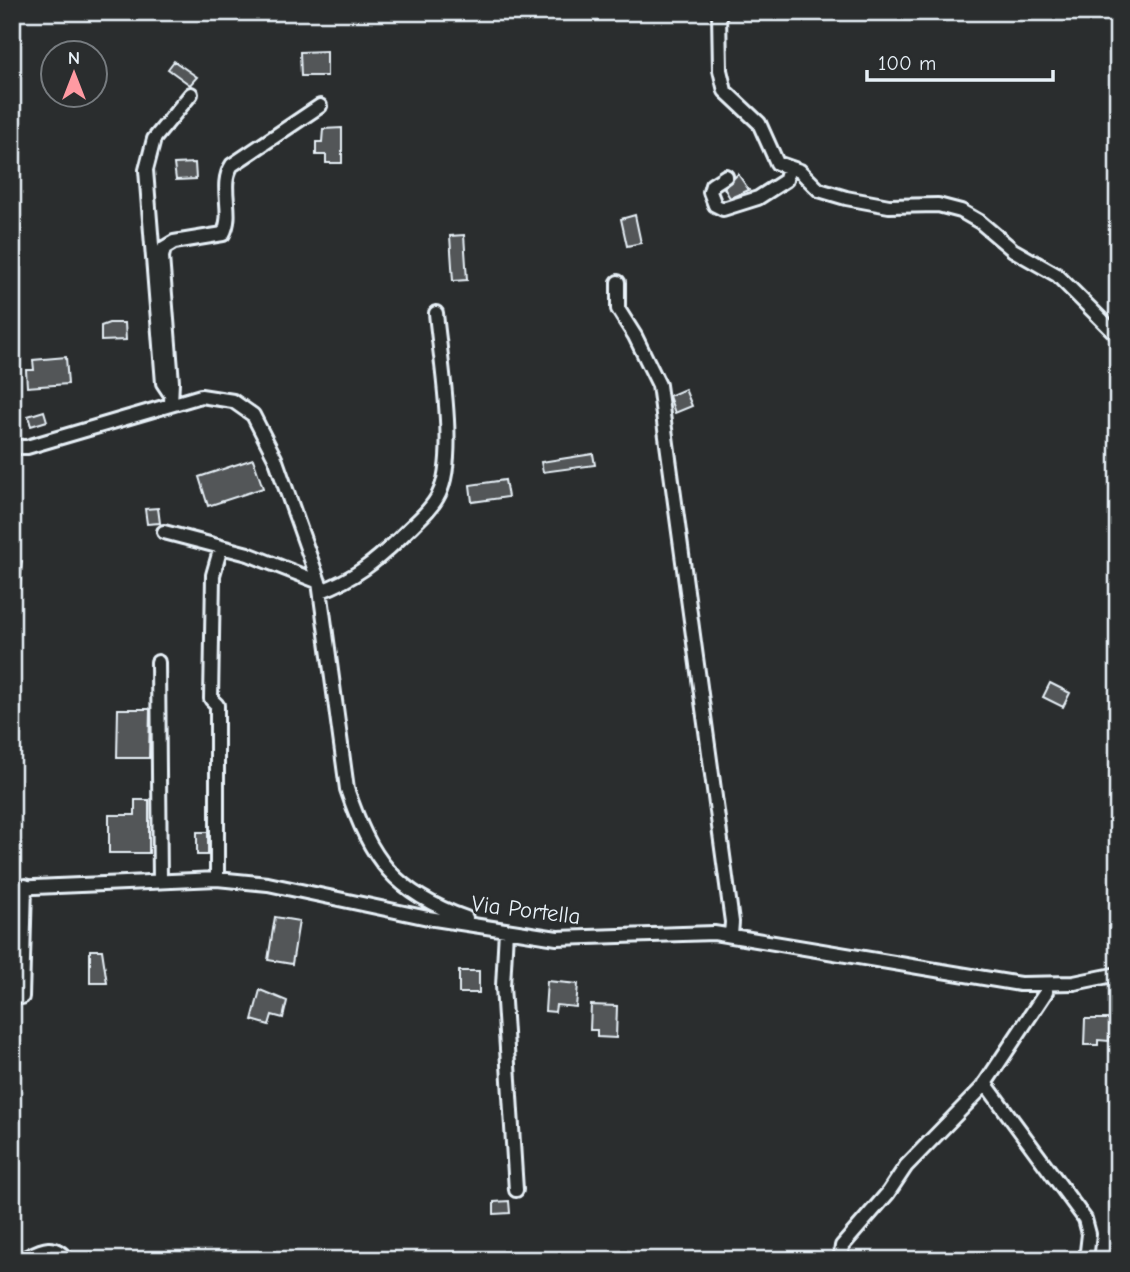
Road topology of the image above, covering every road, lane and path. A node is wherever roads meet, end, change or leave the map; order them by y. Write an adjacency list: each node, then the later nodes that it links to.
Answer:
1 (719, 12): 4 (street)
2 (191, 94): 9 (street)
3 (320, 106): 9 (street)
4 (788, 169): 5 (street); 8 (street)
5 (726, 176)
6 (618, 282): 22 (street)
7 (436, 313): 13 (street)
8 (1118, 337)
9 (170, 398): 10 (street); 13 (street)
10 (12, 447)
11 (164, 532): 12 (street)
12 (221, 547): 13 (street); 15 (street)
13 (320, 586): 18 (street)
14 (158, 662): 16 (street)
15 (217, 879): 16 (street, Via Portella); 19 (street, Via Portella)
16 (160, 881): 17 (street, Via Portella)
17 (19, 887): 25 (street)
18 (402, 887): 19 (street); 20 (street)
19 (392, 910): 20 (street, Via Portella)
20 (493, 928): 21 (street, Via Portella)
21 (506, 930): 22 (street, Via Portella); 27 (street)
22 (731, 935): 24 (street, Via Portella)
23 (1118, 974): 24 (street, Via Portella)
24 (1046, 984): 26 (street)
25 (22, 997)
26 (985, 1083): 30 (street); 31 (street)
27 (516, 1190)
28 (21, 1260): 29 (street)
29 (67, 1260)
30 (840, 1260)
31 (1086, 1260)

